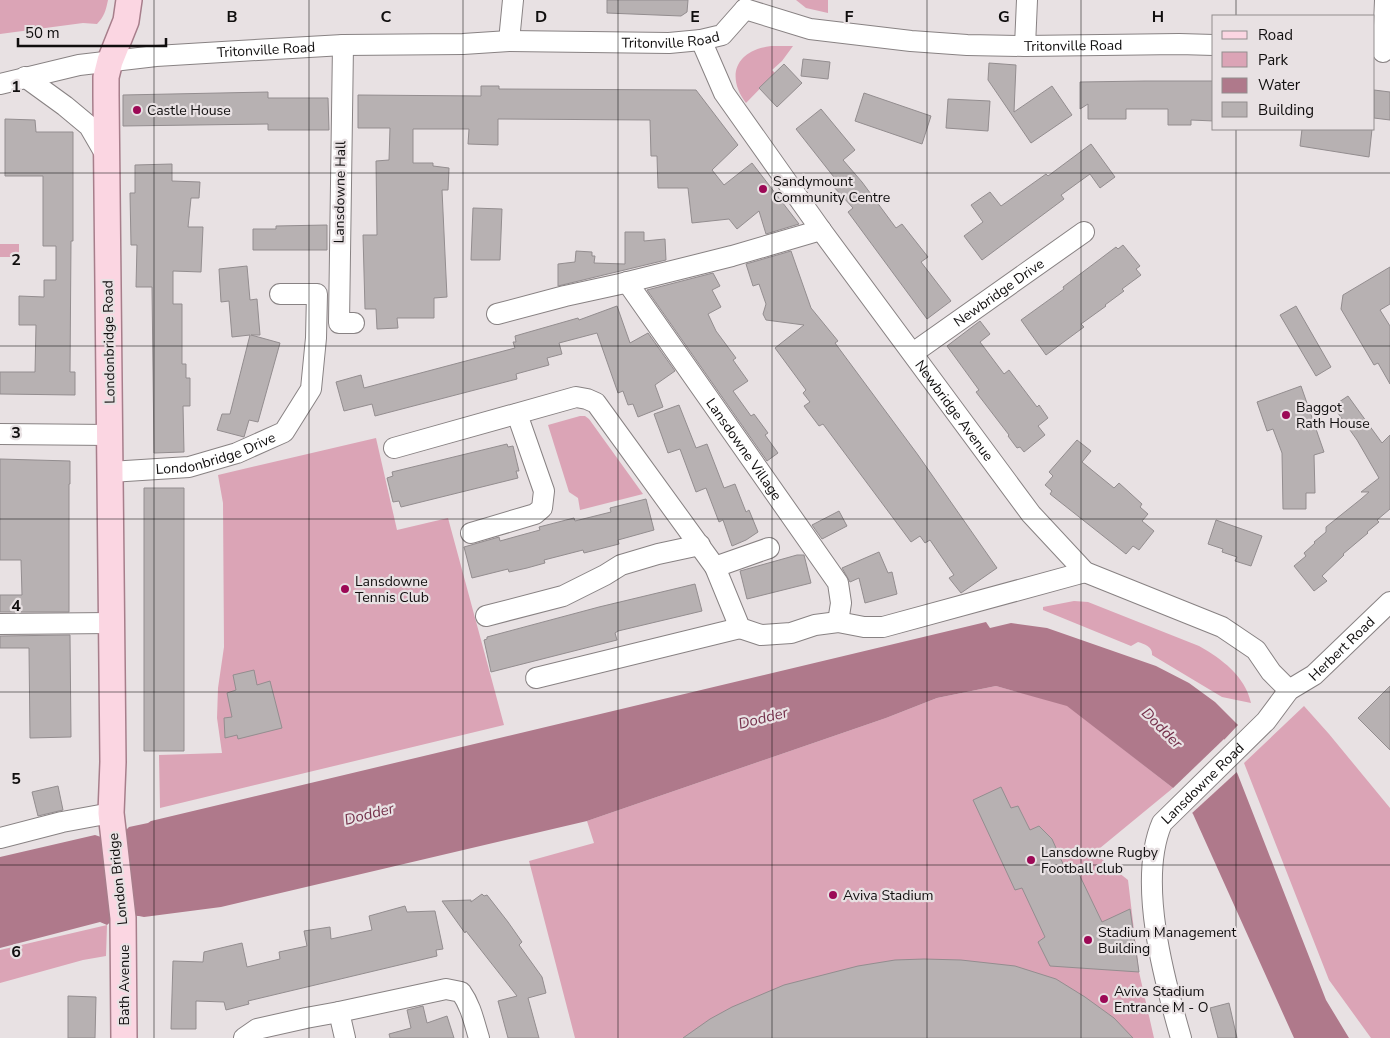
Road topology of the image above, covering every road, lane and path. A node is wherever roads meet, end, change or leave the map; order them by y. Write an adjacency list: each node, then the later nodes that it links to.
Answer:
1 (129, 0): 12 (main road, Londonbridge Road)
2 (513, 0): 7 (street)
3 (1027, 0): 10 (street)
4 (1385, 0): 11 (street)
5 (745, 4): 6 (street, Tritonville Road); 10 (street, Tritonville Road)
6 (701, 40): 7 (street, Tritonville Road); 16 (street, Newbridge Avenue)
7 (509, 41): 8 (street, Tritonville Road)
8 (343, 45): 12 (street, Tritonville Road); 21 (street, Lansdowne Hall)
9 (1212, 45): 10 (street, Tritonville Road)
10 (1025, 46)
11 (1382, 52)
12 (110, 61): 13 (street, Tritonville Road); 15 (main road, Londonbridge Road)
13 (25, 77): 14 (street, Tritonville Road); 15 (street)
14 (0, 84)
15 (107, 156): 25 (main road, Londonbridge Road)
16 (821, 230): 18 (street); 22 (street, Newbridge Avenue)
17 (1084, 232): 22 (street, Newbridge Drive)
18 (627, 282): 20 (street); 35 (street, Lansdowne Village)
19 (280, 294): 27 (street, Londonbridge Drive)
20 (497, 314)
21 (354, 323)
22 (913, 353): 32 (street, Newbridge Avenue)
23 (517, 414): 26 (street); 28 (street); 29 (street)
24 (0, 434): 25 (street)
25 (110, 436): 27 (main road, Londonbridge Road)
26 (394, 448)
27 (110, 472): 36 (main road, Londonbridge Road)
28 (471, 533)
29 (700, 545): 31 (street); 34 (street)
30 (769, 548): 31 (street)
31 (715, 567): 38 (street)
32 (1085, 572): 35 (street); 40 (street, Newbridge Avenue)
33 (1390, 602): 40 (street, Herbert Road)
34 (486, 616)
35 (838, 622): 38 (street)
36 (112, 623): 37 (street); 41 (main road, Londonbridge Road)
37 (0, 624)
38 (740, 628): 39 (street)
39 (536, 678)
40 (1289, 690): 49 (street, Lansdowne Road)
41 (112, 823): 42 (street); 43 (main road, London Bridge)
42 (0, 838)
43 (123, 925): 45 (main road, Bath Avenue)
44 (339, 1012): 46 (street); 47 (street); 48 (street)
45 (124, 1038)
46 (244, 1038)
47 (345, 1038)
48 (479, 1038)
49 (1181, 1038)

